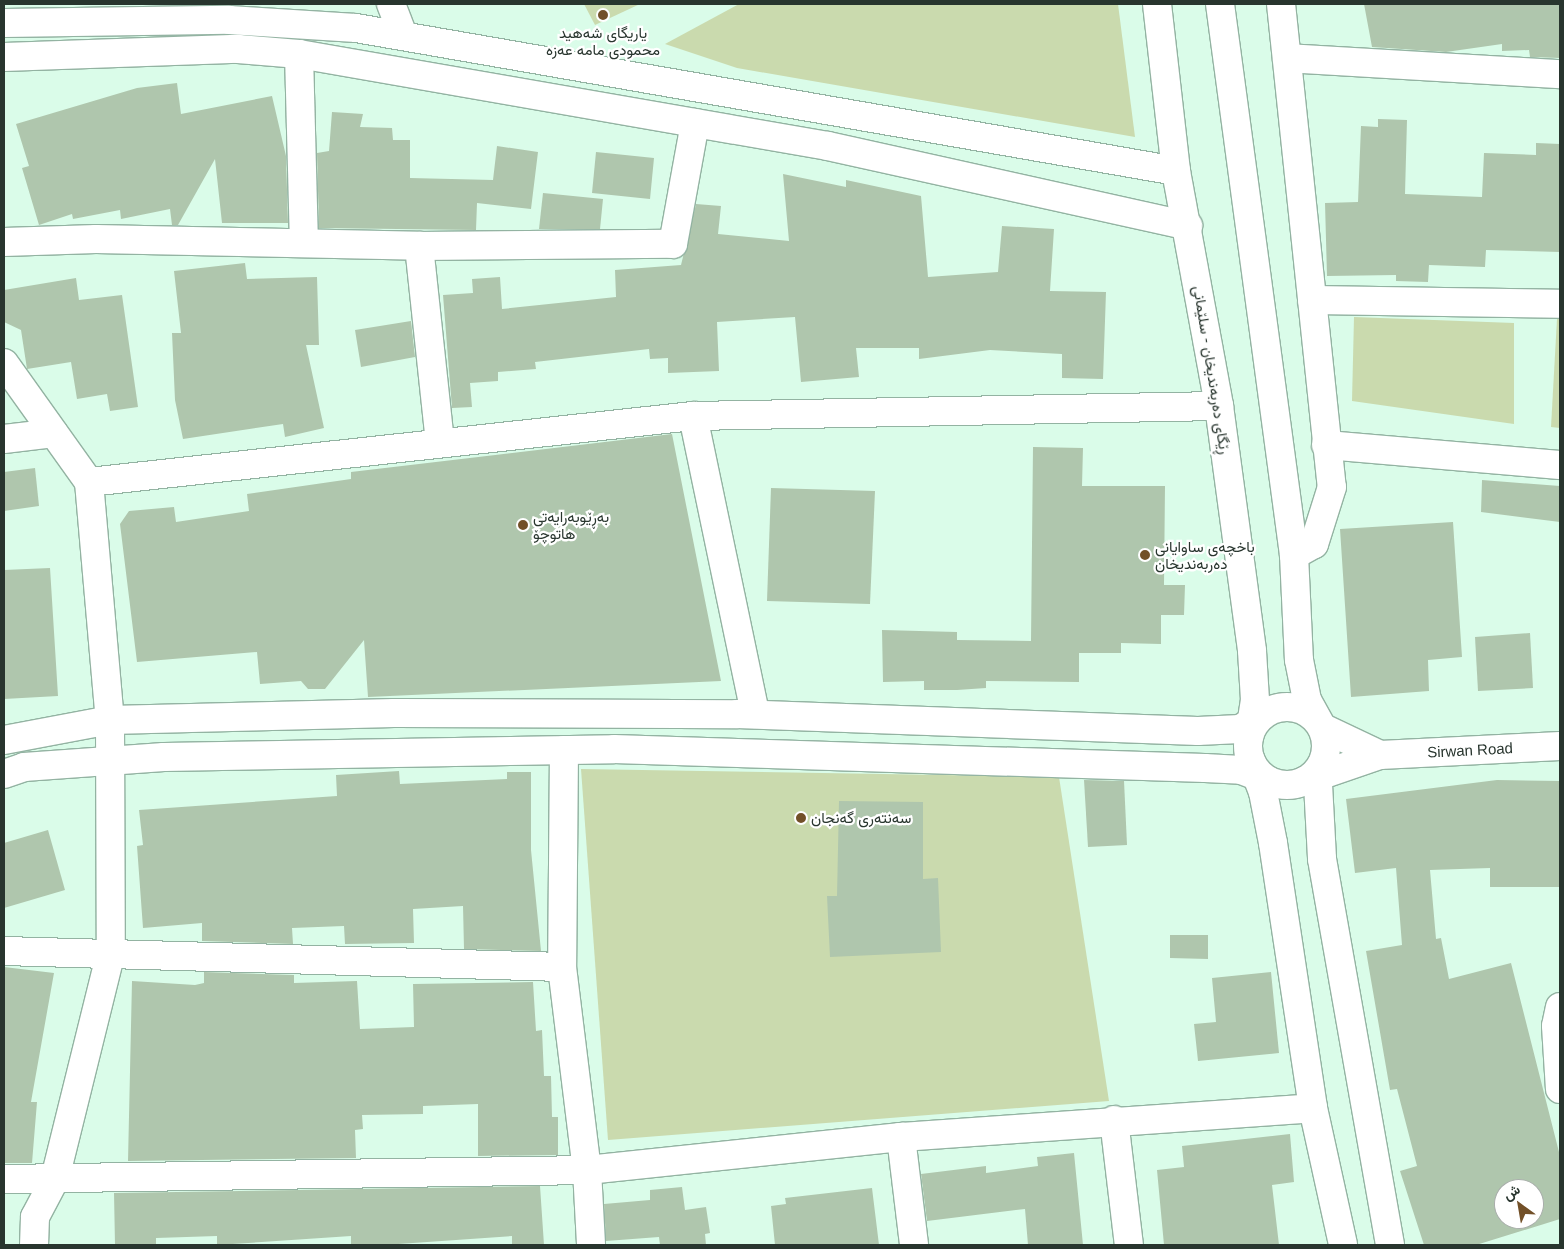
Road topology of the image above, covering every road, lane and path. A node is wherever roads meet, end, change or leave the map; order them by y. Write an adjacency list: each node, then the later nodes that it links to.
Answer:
1 (391, 4): 7 (main road)
2 (1157, 4): 13 (main road, ڕێگای دەربەندیخان - سلێمانی)
3 (1220, 4): 29 (main road)
4 (1281, 4): 10 (main road)
5 (106, 13): 6 (main road); 7 (main road)
6 (4, 23)
7 (403, 36): 13 (main road)
8 (299, 54): 9 (main road); 12 (main road); 16 (main road)
9 (4, 57)
10 (1287, 58): 11 (main road); 18 (main road)
11 (1560, 74)
12 (695, 123): 14 (main road); 17 (main road)
13 (1176, 171): 14 (main road, ڕێگای دەربەندیخان - سلێمانی)
14 (1188, 226): 21 (main road, ڕێگای دەربەندیخان - سلێمانی)
15 (4, 242): 16 (main road)
16 (304, 243): 17 (main road)
17 (419, 246): 25 (main road)
18 (1312, 300): 19 (main road); 26 (main road)
19 (1560, 304)
20 (4, 363): 23 (main road)
21 (1219, 406): 22 (main road); 35 (main road, ڕێگای دەربەندیخان - سلێمانی)
22 (693, 416): 25 (main road); 30 (main road)
23 (54, 433): 24 (main road); 28 (main road)
24 (4, 439)
25 (440, 441): 28 (main road)
26 (1326, 445): 27 (main road); 29 (main road)
27 (1560, 465)
28 (89, 482): 31 (main road)
29 (1294, 555): 32 (main road)
30 (755, 714): 31 (main road); 35 (main road)
31 (110, 720): 33 (main road); 38 (main road)
32 (1322, 725): 35 (main road); 37 (main road, Sirwan Road); 39 (main road)
33 (4, 740)
34 (1560, 746): 37 (main road, Sirwan Road)
35 (1256, 749): 36 (main road); 39 (main road); 46 (main road)
36 (564, 750): 38 (main road); 43 (main road)
37 (1380, 755): 39 (main road, Sirwan Road)
38 (109, 761): 40 (main road); 42 (main road)
39 (1316, 772): 57 (main road)
40 (4, 774)
41 (4, 951): 42 (main road)
42 (111, 952): 43 (main road); 51 (main road)
43 (562, 967): 49 (main road)
44 (1559, 1019): 45 (main road)
45 (1560, 1089)
46 (1313, 1108): 47 (main road); 56 (main road)
47 (1114, 1120): 48 (main road); 55 (main road)
48 (900, 1137): 49 (main road); 54 (main road)
49 (587, 1170): 51 (main road); 53 (main road)
50 (4, 1179): 51 (main road)
51 (55, 1179): 52 (main road)
52 (34, 1245)
53 (591, 1245)
54 (914, 1245)
55 (1129, 1245)
56 (1343, 1245)
57 (1390, 1245)

